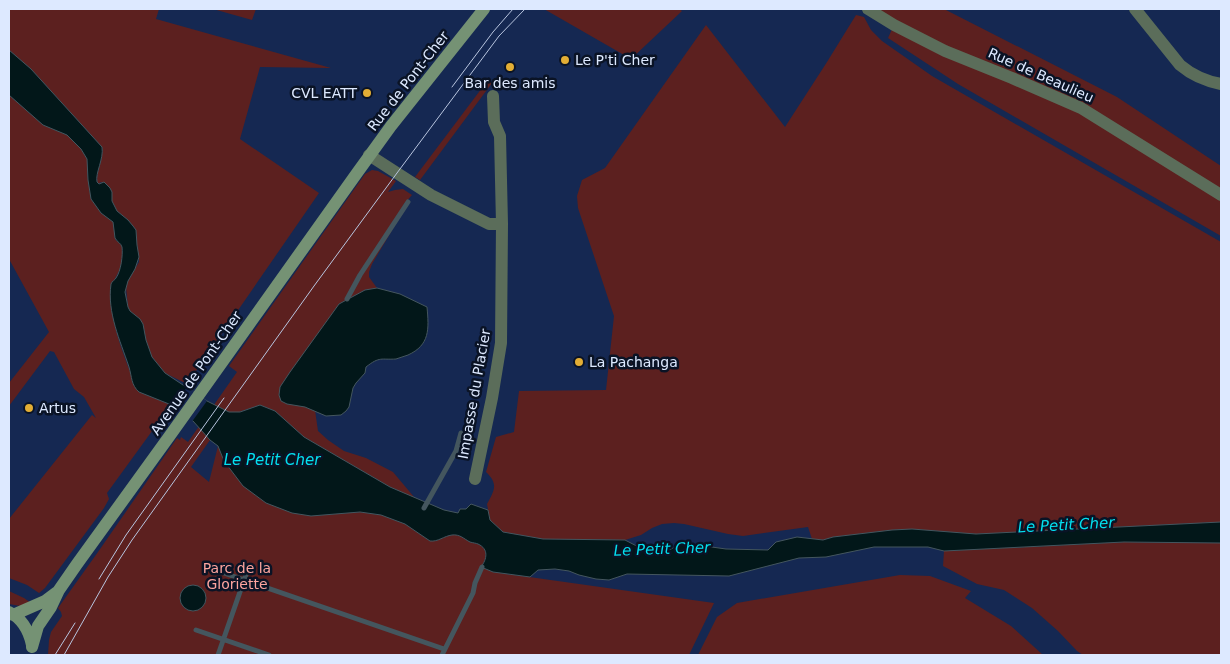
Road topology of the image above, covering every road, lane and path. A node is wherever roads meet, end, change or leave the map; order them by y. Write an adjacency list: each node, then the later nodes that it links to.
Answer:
1 (484, 9): 6 (main road, Rue de Pont-Cher)
2 (868, 9): 8 (street, Rue de Beaulieu)
3 (1135, 9): 4 (street)
4 (1221, 84)
5 (492, 96): 9 (street, Impasse du Placier)
6 (369, 156): 7 (main road, Rue de Pont-Cher); 9 (street)
7 (357, 173): 11 (main road, Avenue de Pont-Cher)
8 (1221, 195)
9 (502, 224): 10 (street, Impasse du Placier)
10 (474, 479)
11 (59, 590): 12 (main road, Avenue de Pont-Cher); 13 (main road, Avenue de Pont-Cher)
12 (11, 614): 13 (main road)
13 (32, 651)

